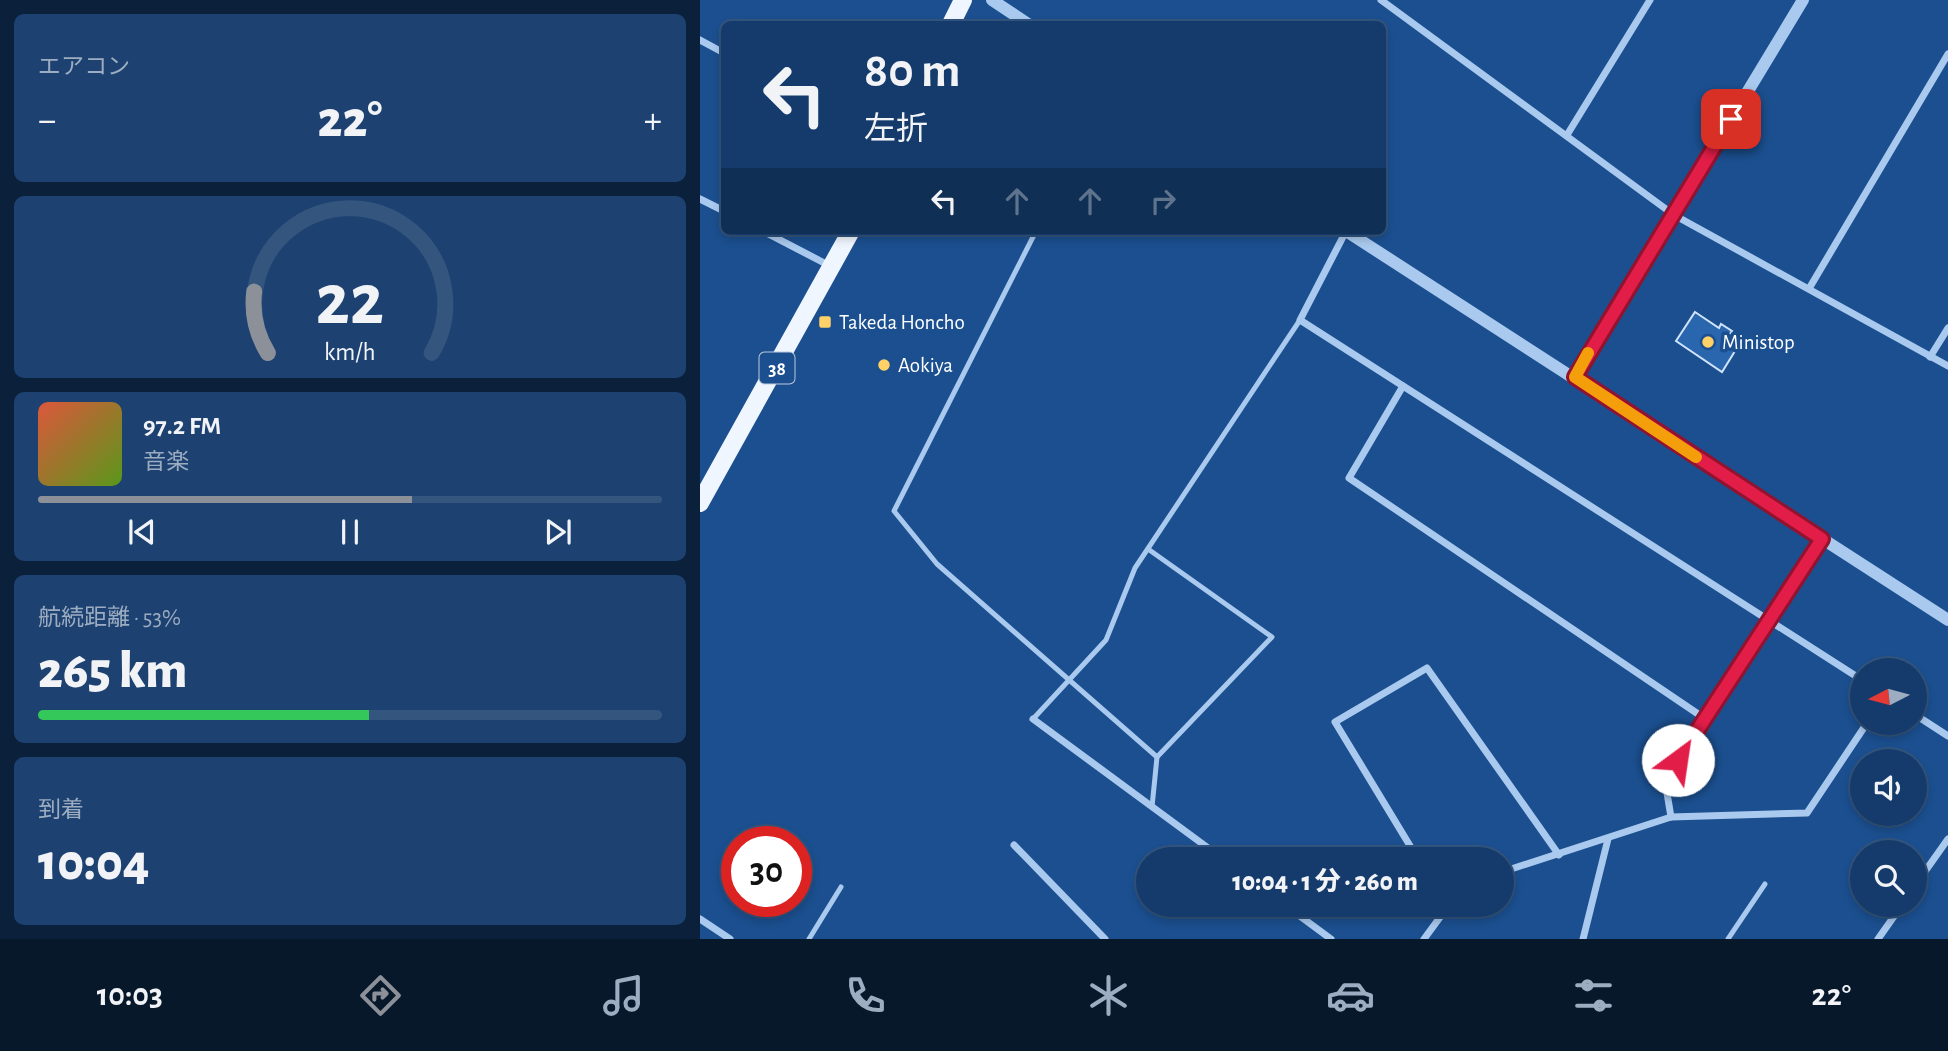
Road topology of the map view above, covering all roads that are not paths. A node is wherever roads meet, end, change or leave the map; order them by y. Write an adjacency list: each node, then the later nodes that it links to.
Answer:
1 (963, 0): 8 (main road)
2 (992, 0): 9 (street)
3 (1381, 0): 7 (street)
4 (1397, 0): 7 (street)
5 (1650, 0): 13 (street)
6 (1803, 0): 16 (street)
7 (1392, 8): 13 (street)
8 (952, 21)
9 (1024, 21)
10 (700, 40): 11 (street)
11 (721, 51)
12 (1948, 54): 23 (street)
13 (1567, 135): 16 (street)
14 (700, 199): 15 (street)
15 (721, 210)
16 (1674, 215): 23 (street); 28 (street)
17 (771, 235): 22 (street)
18 (850, 235): 22 (main road, 38)
19 (1034, 235): 36 (lane)
20 (1344, 235): 24 (street)
21 (1352, 235): 28 (street)
22 (834, 268): 30 (main road, 38)
23 (1810, 287): 26 (street)
24 (1300, 320): 29 (street); 32 (lane)
25 (1948, 328): 26 (street)
26 (1930, 357): 27 (street)
27 (1948, 366)
28 (1575, 377): 31 (street)
29 (1403, 386): 33 (street); 37 (street)
30 (700, 503)
31 (1822, 539): 33 (street); 34 (street)
32 (1148, 549): 36 (lane); 42 (lane)
33 (1770, 619): 35 (street); 37 (street)
34 (1948, 620)
35 (1850, 672)
36 (1068, 680): 38 (lane); 42 (lane)
37 (1704, 718): 44 (street)
38 (1032, 719): 43 (street)
39 (1927, 722): 41 (street)
40 (1859, 735): 44 (street)
41 (1948, 736)
42 (1157, 757): 43 (lane)
43 (1152, 807): 48 (street)
44 (1671, 817): 45 (street)
45 (1608, 839): 50 (street); 64 (street)
46 (1948, 839): 52 (street)
47 (1014, 845): 61 (street)
48 (1207, 847)
49 (1411, 847): 50 (street)
50 (1559, 855): 51 (street)
51 (1514, 868)
52 (1927, 869)
53 (1765, 884): 65 (lane)
54 (841, 887): 60 (lane)
55 (1301, 917): 62 (street)
56 (1439, 917): 63 (street)
57 (1894, 917): 66 (street)
58 (700, 919): 59 (street)
59 (730, 939)
60 (809, 939)
61 (1105, 939)
62 (1331, 939)
63 (1424, 939)
64 (1583, 939)
65 (1728, 939)
66 (1878, 939)

